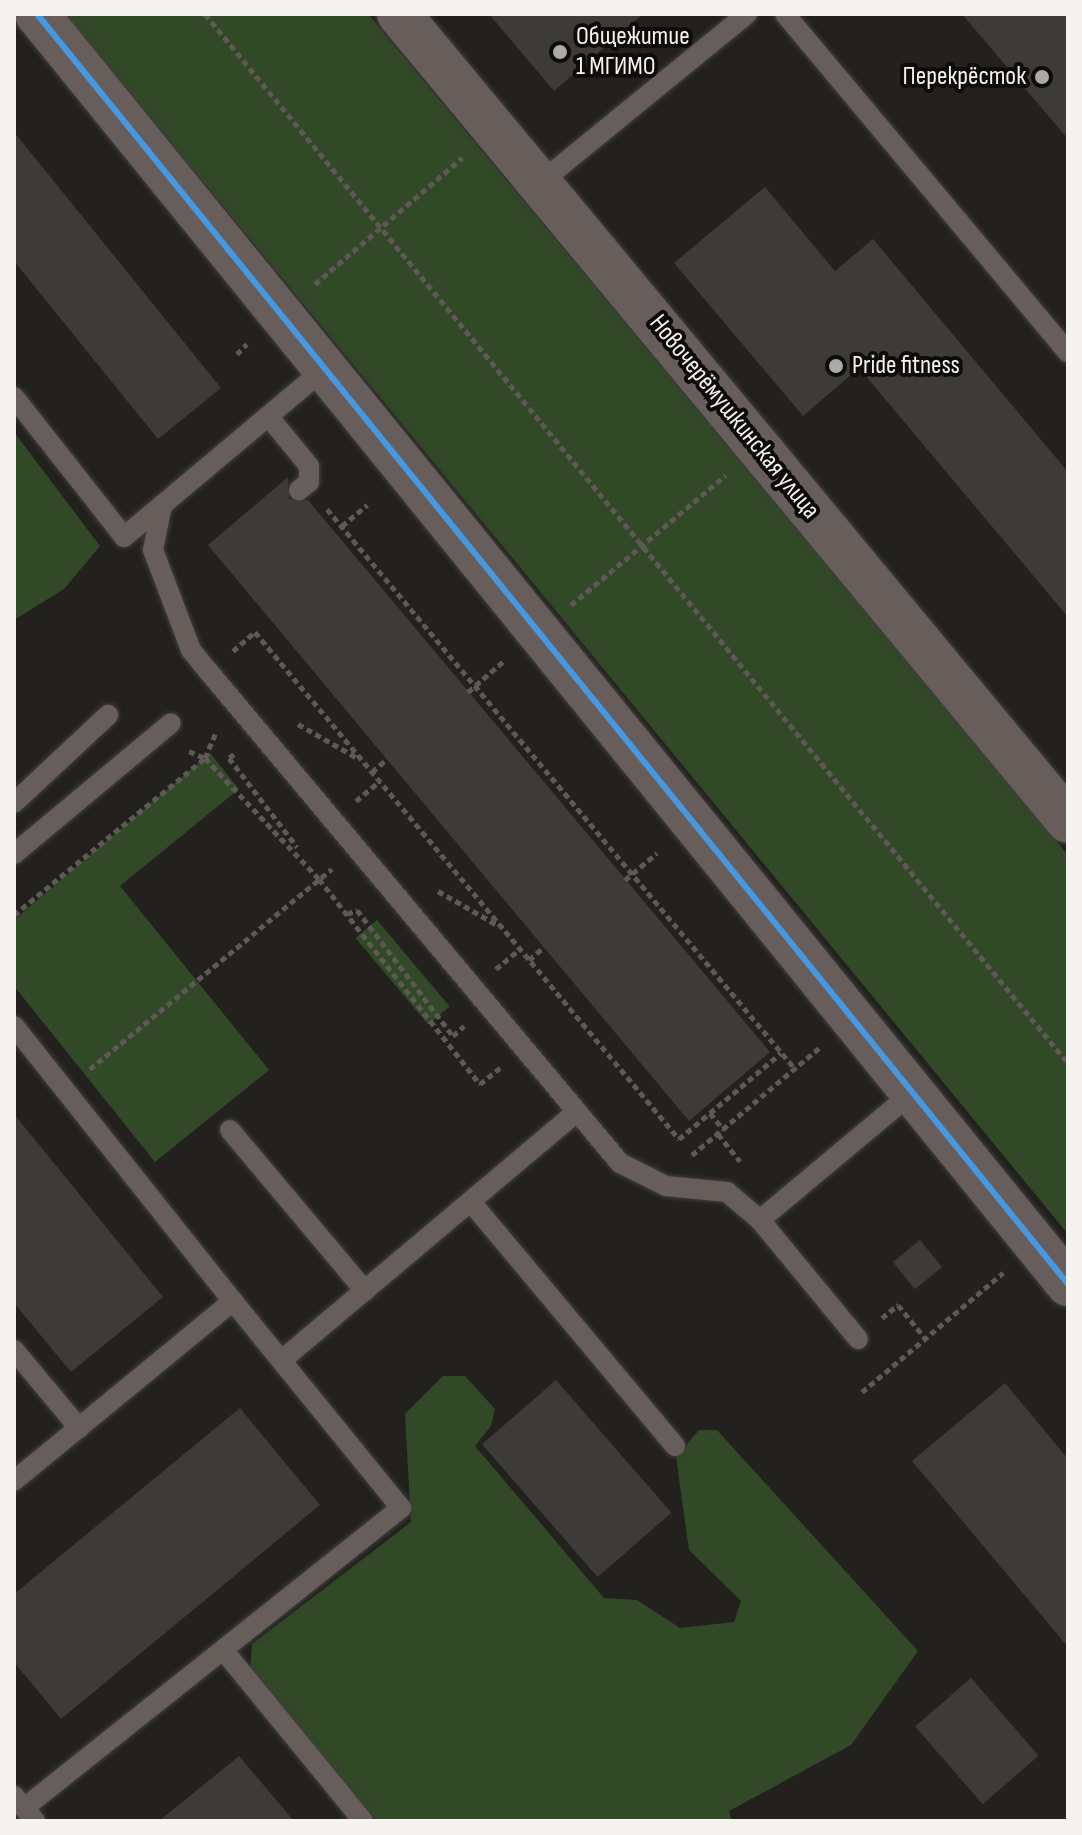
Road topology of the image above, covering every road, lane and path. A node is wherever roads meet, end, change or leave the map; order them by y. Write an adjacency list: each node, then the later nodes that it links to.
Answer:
1 (37, 14): 9 (street)
2 (205, 14): 8 (path)
3 (399, 14): 6 (street, Новочерёмушкинская улица)
4 (747, 14): 7 (lane)
5 (785, 14): 10 (lane)
6 (495, 129): 7 (street, Новочерёмушкинская улица); 8 (path)
7 (541, 182): 15 (street, Новочерёмушкинская улица)
8 (380, 227): 9 (path); 20 (path)
9 (280, 315): 11 (path); 12 (street)
10 (1065, 343)
11 (237, 354)
12 (324, 369): 14 (lane); 21 (street)
13 (14, 397): 17 (lane)
14 (268, 416): 16 (lane); 17 (lane)
15 (759, 448): 20 (path); 33 (street, Новочерёмушкинская улица)
16 (303, 487): 19 (path)
17 (162, 505): 22 (lane)
18 (367, 505): 19 (path)
19 (342, 526): 23 (path)
20 (641, 547): 21 (path); 49 (path)
21 (538, 633): 23 (path); 53 (street)
22 (209, 671): 31 (path); 54 (lane)
23 (475, 686): 24 (path); 39 (path)
24 (468, 692)
25 (108, 715): 32 (lane)
26 (223, 716): 28 (path)
27 (171, 723): 36 (lane)
28 (205, 758): 40 (path); 42 (path)
29 (229, 758): 34 (path)
30 (387, 759): 31 (path)
31 (372, 772): 44 (path)
32 (14, 803)
33 (1068, 821)
34 (297, 847)
35 (657, 853): 39 (path)
36 (14, 854)
37 (341, 861): 40 (path)
38 (314, 871): 46 (path)
39 (632, 874): 41 (path); 48 (path)
40 (319, 879): 50 (path); 52 (path)
41 (625, 880)
42 (14, 915)
43 (544, 947): 44 (path)
44 (529, 960): 55 (path)
45 (14, 1026): 52 (lane)
46 (453, 1036)
47 (820, 1047): 51 (path)
48 (781, 1053): 51 (path); 55 (path)
49 (1068, 1063)
50 (503, 1066)
51 (795, 1069): 56 (path)
52 (64, 1090): 64 (lane)
53 (912, 1093): 60 (lane); 62 (street)
54 (577, 1112): 58 (lane); 59 (lane)
55 (710, 1113): 56 (path)
56 (723, 1129): 58 (path)
57 (230, 1130): 63 (lane)
58 (657, 1184): 60 (lane)
59 (471, 1202): 63 (lane); 71 (lane)
60 (760, 1220): 66 (lane)
61 (1007, 1270): 65 (path)
62 (1068, 1284)
63 (365, 1291): 68 (lane)
64 (233, 1301): 68 (lane); 70 (lane)
65 (925, 1338): 66 (path); 69 (path)
66 (858, 1339)
67 (14, 1350): 70 (lane)
68 (282, 1360): 73 (lane)
69 (862, 1392)
70 (79, 1428): 72 (lane)
71 (675, 1446)
72 (14, 1481)
73 (224, 1651): 74 (lane); 75 (lane)
74 (24, 1809)
75 (363, 1821)

